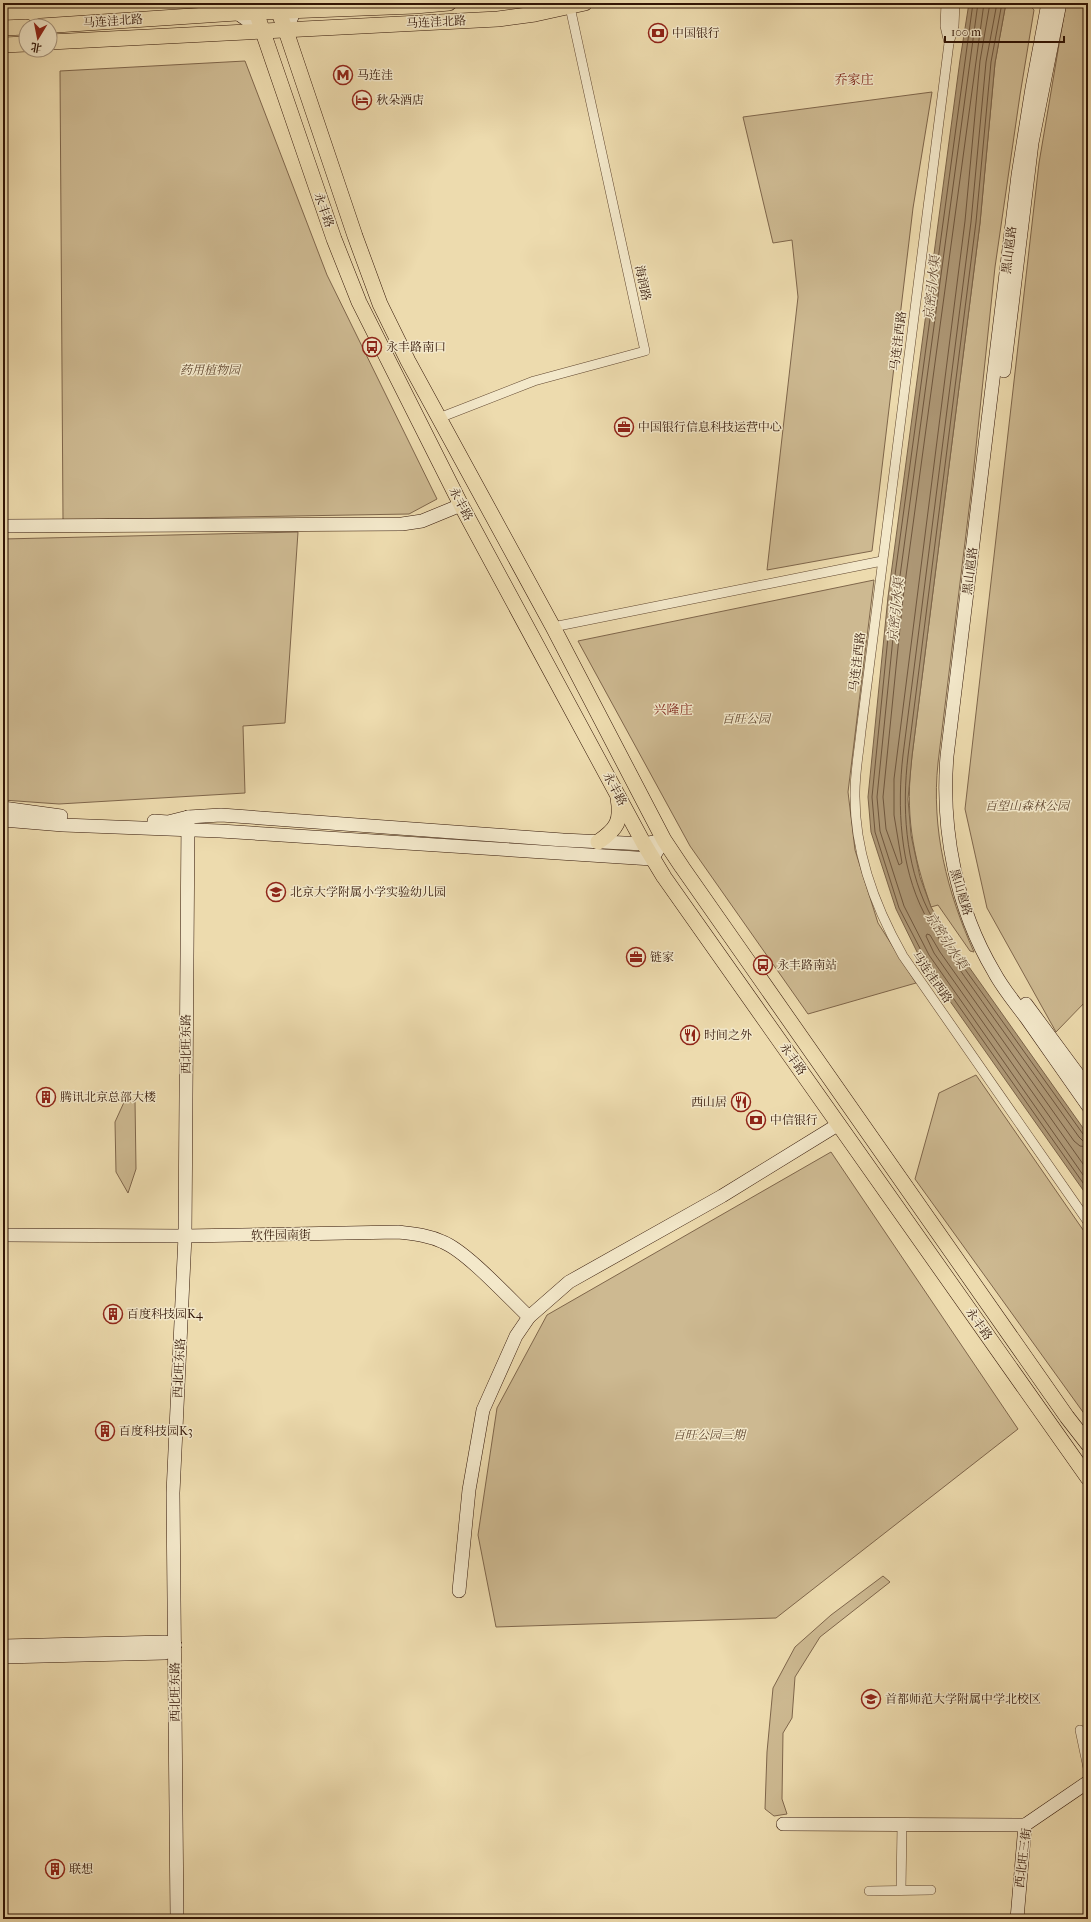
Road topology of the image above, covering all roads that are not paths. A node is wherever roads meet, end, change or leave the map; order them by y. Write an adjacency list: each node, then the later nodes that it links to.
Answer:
1 (449, 3): 7 (main road, 马连洼北路)
2 (585, 3): 9 (main road, 马连洼北路)
3 (946, 3): 19 (street, 马连洼西路)
4 (955, 3): 19 (street, 马连洼西路)
5 (1048, 3): 36 (street, 黑山扈路)
6 (1060, 3): 35 (street, 黑山扈路)
7 (415, 5): 8 (main road, 马连洼北路)
8 (292, 7): 12 (main road, 马连洼北路); 16 (street)
9 (570, 7): 16 (main road, 马连洼北路); 22 (street, 海润路)
10 (235, 8): 11 (main road, 马连洼北路); 13 (main road, 马连洼北路); 17 (street)
11 (255, 8): 12 (main road, 马连洼北路); 17 (main road, 永丰路)
12 (277, 8): 16 (main road, 永丰路)
13 (58, 24)
14 (18, 27): 15 (main road)
15 (3, 28)
16 (286, 31): 17 (main road, 马连洼北路); 22 (main road, 永丰路)
17 (264, 32): 18 (main road, 马连洼北路); 23 (main road, 永丰路)
18 (58, 42)
19 (949, 43): 25 (street, 马连洼西路)
20 (18, 44): 21 (main road)
21 (3, 45)
22 (439, 418): 26 (main road, 永丰路)
23 (461, 505): 24 (street); 27 (main road, 永丰路)
24 (3, 526)
25 (882, 561): 26 (street); 38 (street, 马连洼西路)
26 (553, 627): 31 (main road, 永丰路)
27 (616, 789): 32 (main road); 33 (main road, 永丰路)
28 (3, 808): 30 (street)
29 (3, 820): 30 (street)
30 (188, 824): 32 (street); 34 (street); 40 (street, 西北旺东路)
31 (664, 840): 33 (street); 34 (street); 42 (main road, 永丰路)
32 (598, 842): 33 (street)
33 (644, 844): 34 (main road, 永丰路)
34 (652, 859): 37 (main road, 永丰路)
35 (1088, 1088)
36 (1088, 1106)
37 (839, 1124): 41 (street); 43 (main road, 永丰路)
38 (1088, 1222)
39 (3, 1235): 40 (street, 软件园南街)
40 (185, 1236): 41 (street, 软件园南街); 50 (street, 西北旺东路)
41 (529, 1317): 48 (street)
42 (1051, 1394): 43 (main road); 44 (main road, 永丰路)
43 (1035, 1403): 45 (main road, 永丰路)
44 (1065, 1414): 45 (main road); 46 (main road, 永丰路)
45 (1050, 1425): 47 (main road, 永丰路)
46 (1088, 1444)
47 (1088, 1478)
48 (458, 1591)
49 (3, 1646): 50 (street)
50 (175, 1646): 51 (street); 61 (street, 西北旺东路)
51 (3, 1657)
52 (1080, 1730): 53 (street)
53 (1088, 1768)
54 (1088, 1782): 57 (street, 西北旺三街)
55 (783, 1824): 56 (street)
56 (902, 1824): 57 (street); 58 (street)
57 (1025, 1825): 62 (street, 西北旺三街)
58 (901, 1890): 59 (street); 60 (street)
59 (931, 1890)
60 (869, 1891)
61 (177, 1919)
62 (1017, 1919)

